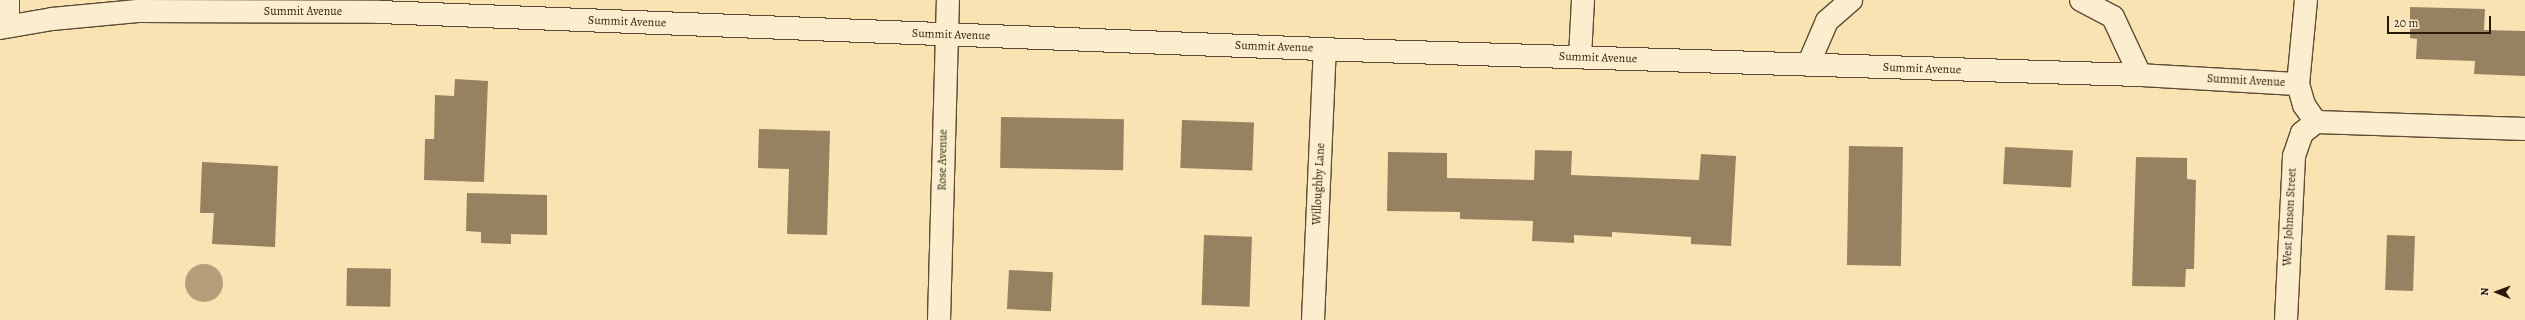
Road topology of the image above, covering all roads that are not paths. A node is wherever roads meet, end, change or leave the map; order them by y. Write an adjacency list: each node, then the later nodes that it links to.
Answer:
1 (8, 0): 7 (street)
2 (948, 0): 8 (street, Rose Avenue)
3 (1583, 0): 10 (street)
4 (1851, 0): 11 (street)
5 (2081, 0): 12 (street)
6 (2306, 0): 13 (street)
7 (4, 27): 8 (street, Summit Avenue)
8 (946, 35): 9 (street, Summit Avenue); 16 (street, Rose Avenue)
9 (1326, 49): 10 (street, Summit Avenue); 17 (street, Willoughby Lane)
10 (1580, 57): 11 (street, Summit Avenue)
11 (1808, 65): 12 (street, Summit Avenue)
12 (2140, 75): 13 (street, Summit Avenue)
13 (2298, 84): 14 (street, Summit Avenue)
14 (2316, 122): 15 (street); 18 (street, West Johnson Street)
15 (2525, 129)
16 (939, 320)
17 (1313, 320)
18 (2286, 320)

